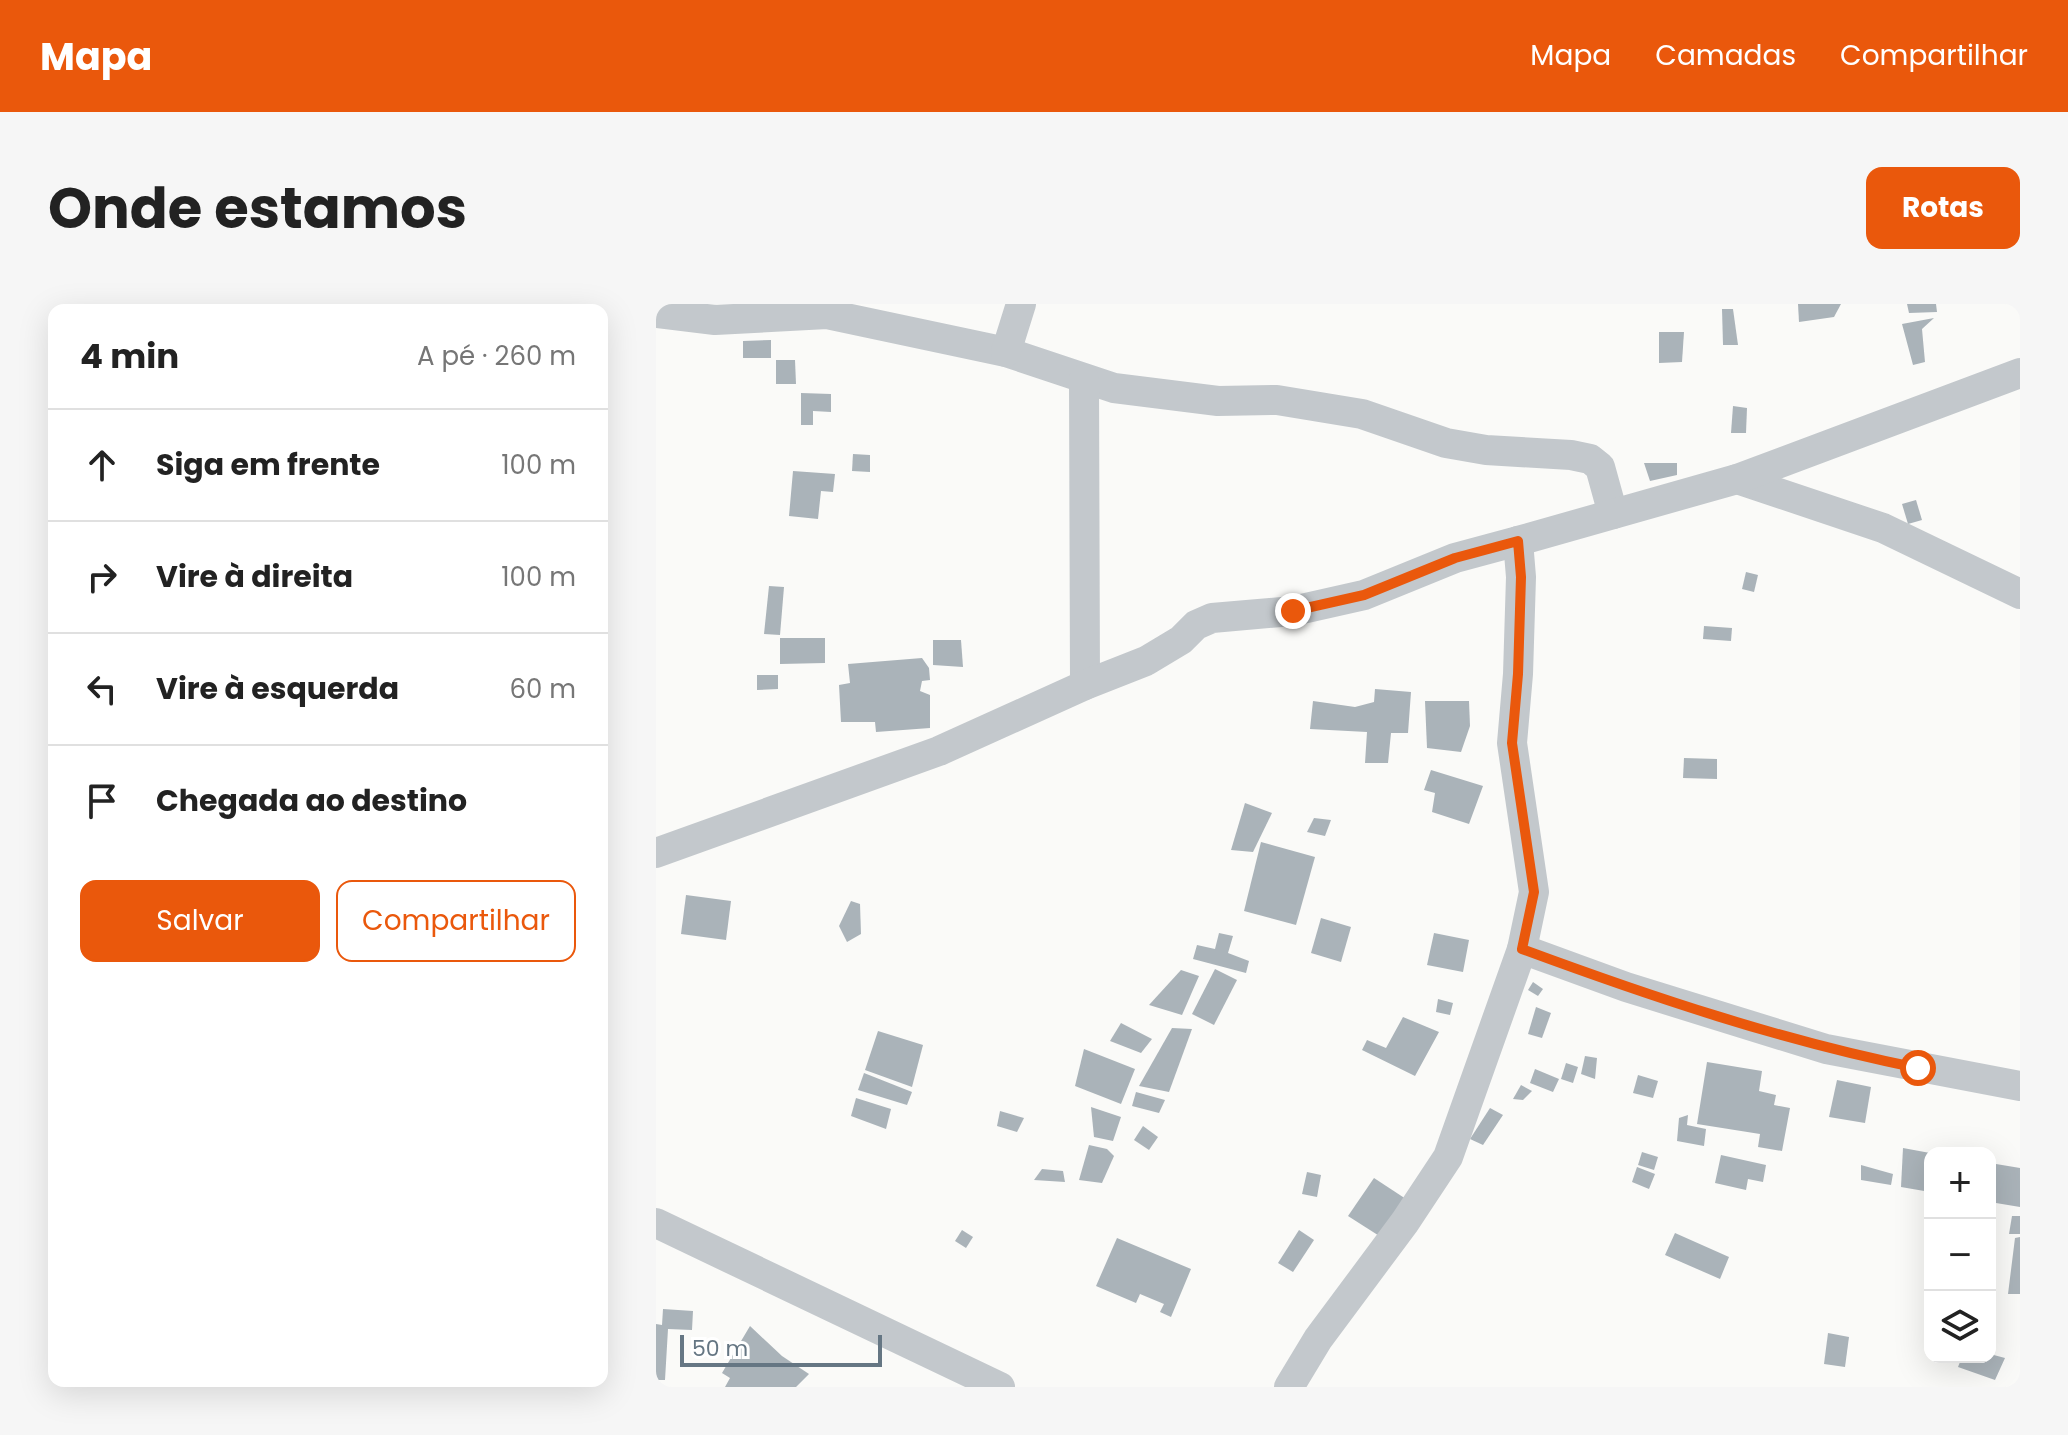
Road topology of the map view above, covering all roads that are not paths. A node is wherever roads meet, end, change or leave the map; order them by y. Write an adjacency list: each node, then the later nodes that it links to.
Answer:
1 (1021, 304): 3 (street)
2 (670, 311): 3 (street)
3 (1006, 352): 5 (street)
4 (2020, 373): 6 (street)
5 (1084, 379): 7 (street); 10 (street)
6 (1737, 479): 7 (street); 9 (street)
7 (1613, 514): 8 (street)
8 (1518, 541): 10 (street); 12 (street)
9 (2020, 594)
10 (1085, 685): 11 (street)
11 (656, 853)
12 (1522, 949): 13 (street); 16 (street)
13 (2020, 1086)
14 (656, 1223): 15 (street)
15 (1000, 1387)
16 (1289, 1387)

